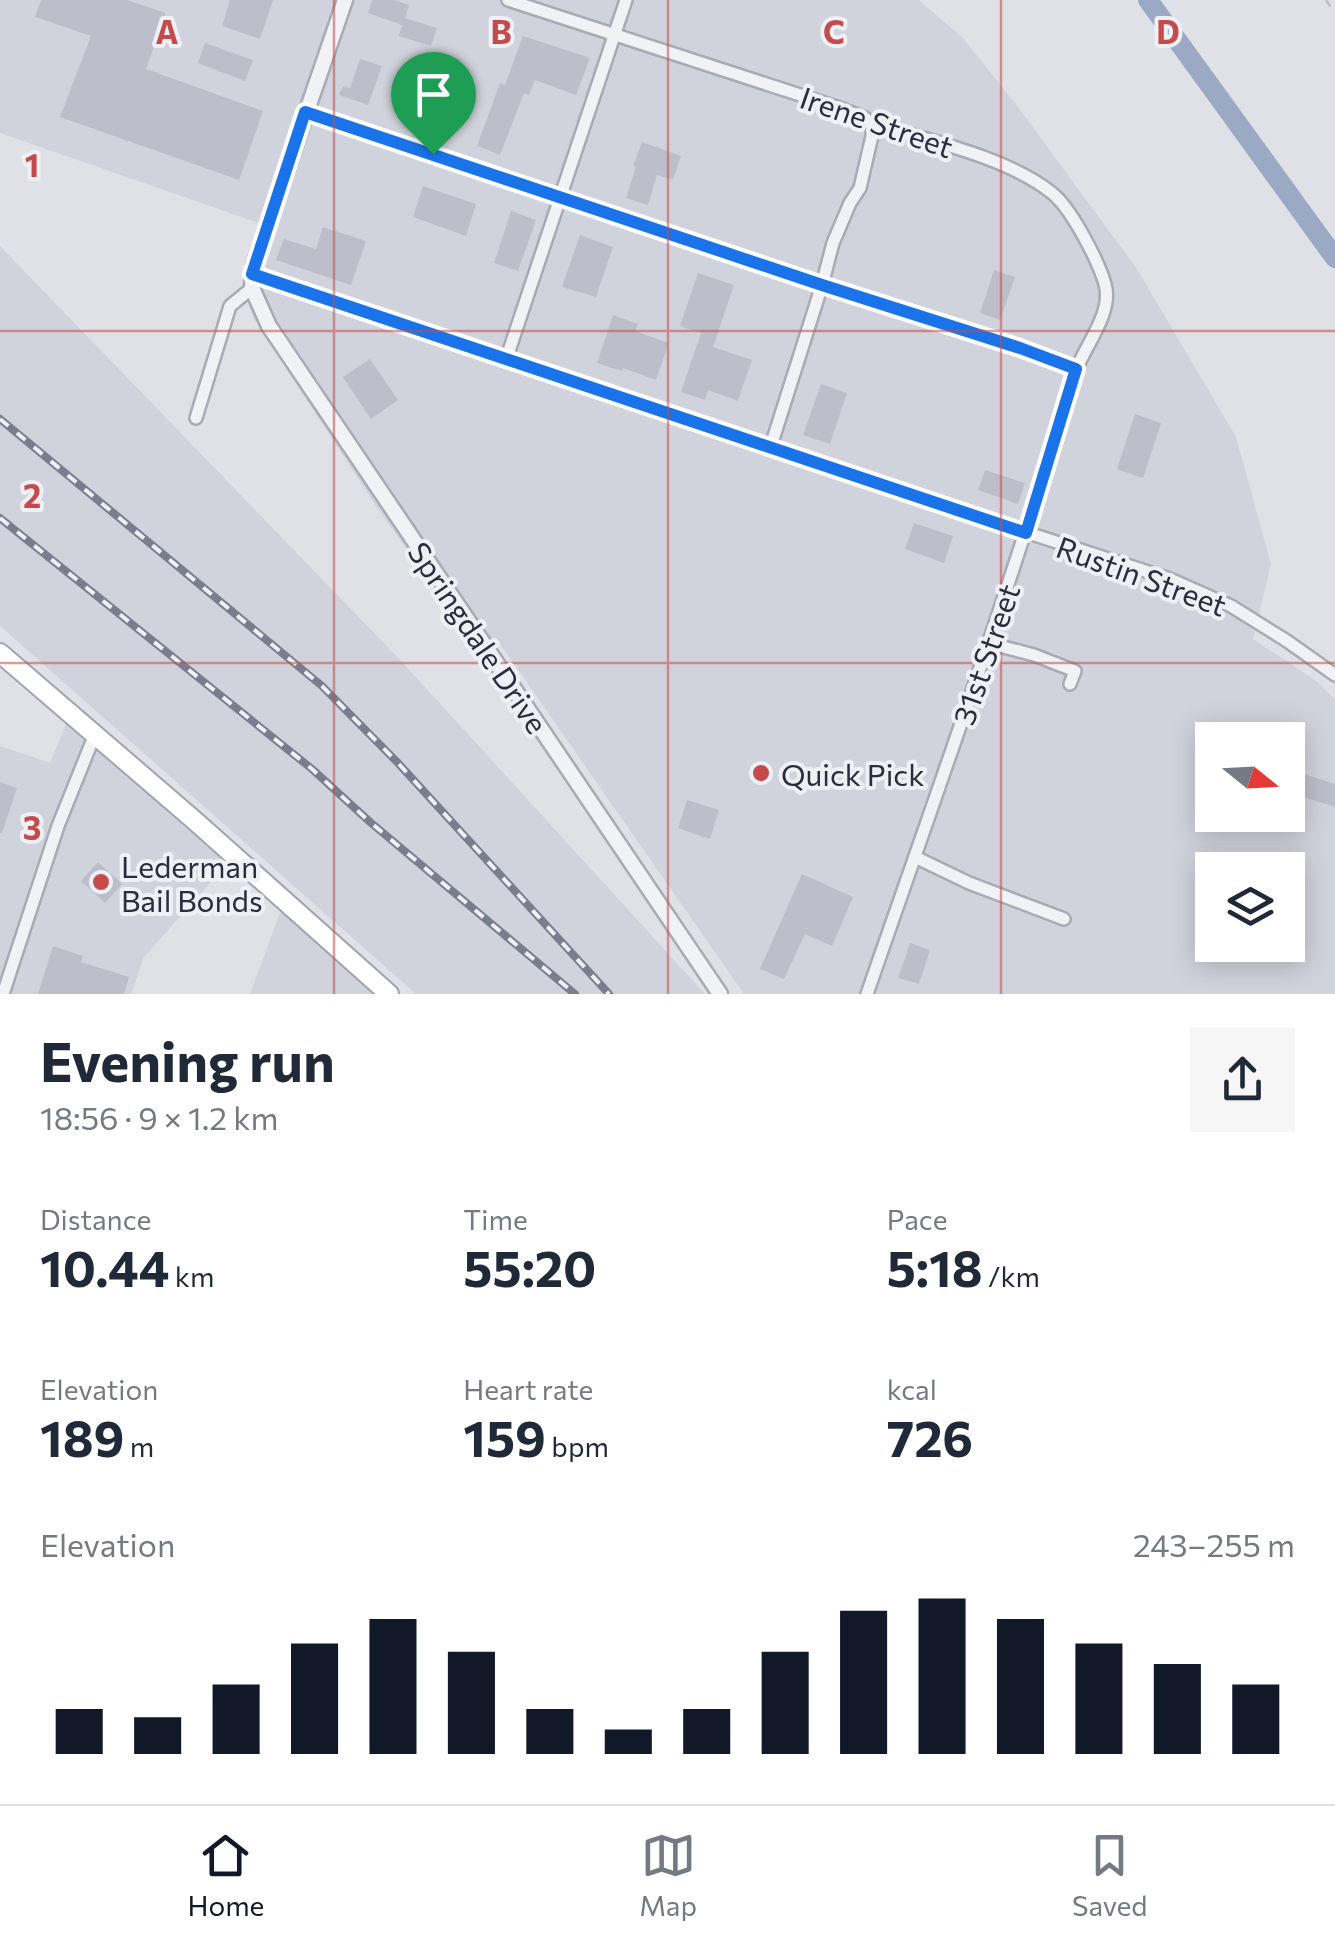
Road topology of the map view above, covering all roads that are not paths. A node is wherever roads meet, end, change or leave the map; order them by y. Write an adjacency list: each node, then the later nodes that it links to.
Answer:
1 (344, 0): 5 (street)
2 (508, 0): 4 (street, Irene Street)
3 (626, 0): 4 (street)
4 (614, 34): 6 (street, Irene Street); 7 (street)
5 (305, 112): 7 (street); 8 (street)
6 (869, 122): 9 (street); 11 (street, Irene Street)
7 (561, 196): 9 (street); 10 (street)
8 (252, 281): 10 (street, Rustin Street); 12 (street); 24 (street, Springdale Drive)
9 (822, 285): 11 (street); 13 (street)
10 (506, 360): 13 (street, Rustin Street)
11 (1076, 369): 14 (street, 31st Street)
12 (196, 418)
13 (770, 449): 14 (street, Rustin Street)
14 (1026, 533): 15 (street, 31st Street); 17 (street, Rustin Street)
15 (988, 644): 18 (street); 20 (street, 31st Street)
16 (0, 653): 19 (main road)
17 (1335, 676)
18 (1070, 684)
19 (95, 734): 22 (street); 23 (main road)
20 (916, 858): 21 (street); 25 (street, 31st Street)
21 (1064, 919)
22 (2, 994)
23 (389, 994)
24 (720, 994)
25 (867, 994)

